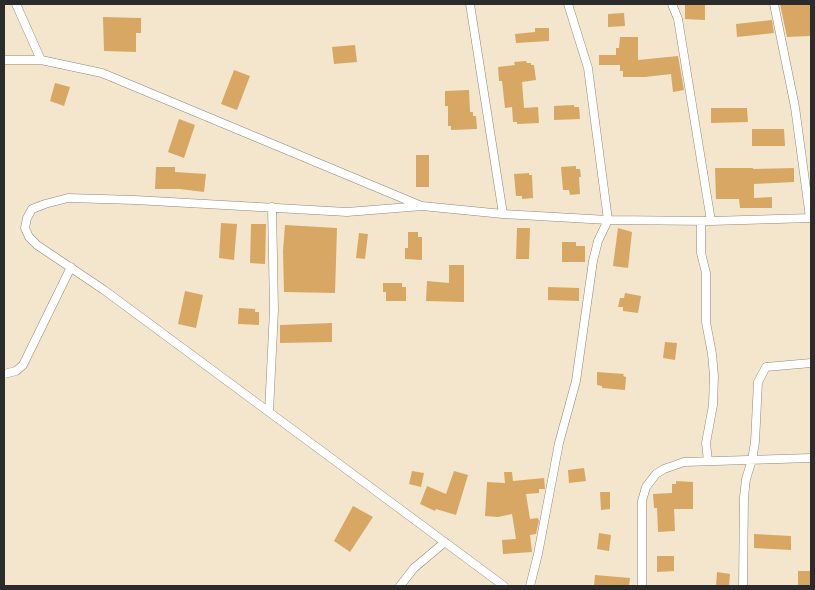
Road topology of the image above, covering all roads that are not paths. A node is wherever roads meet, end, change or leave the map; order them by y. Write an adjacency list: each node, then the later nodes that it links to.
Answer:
1 (16, 4): 7 (street)
2 (470, 4): 10 (street)
3 (568, 4): 12 (street)
4 (672, 4): 14 (street)
5 (774, 4): 11 (street)
6 (4, 60): 7 (street)
7 (41, 60): 8 (street)
8 (422, 206): 9 (street); 10 (street)
9 (272, 207): 15 (street); 18 (street)
10 (503, 214): 12 (street)
11 (811, 218): 14 (street)
12 (608, 220): 13 (street); 25 (street)
13 (701, 221): 14 (street); 21 (street)
14 (711, 221)
15 (71, 267): 17 (street); 18 (street)
16 (811, 363): 20 (street)
17 (4, 374)
18 (268, 412): 22 (street)
19 (811, 458): 20 (street)
20 (752, 460): 21 (street); 27 (street)
21 (708, 461): 26 (street)
22 (445, 542): 23 (street); 24 (street)
23 (400, 586)
24 (504, 586)
25 (530, 586)
26 (642, 586)
27 (742, 586)

